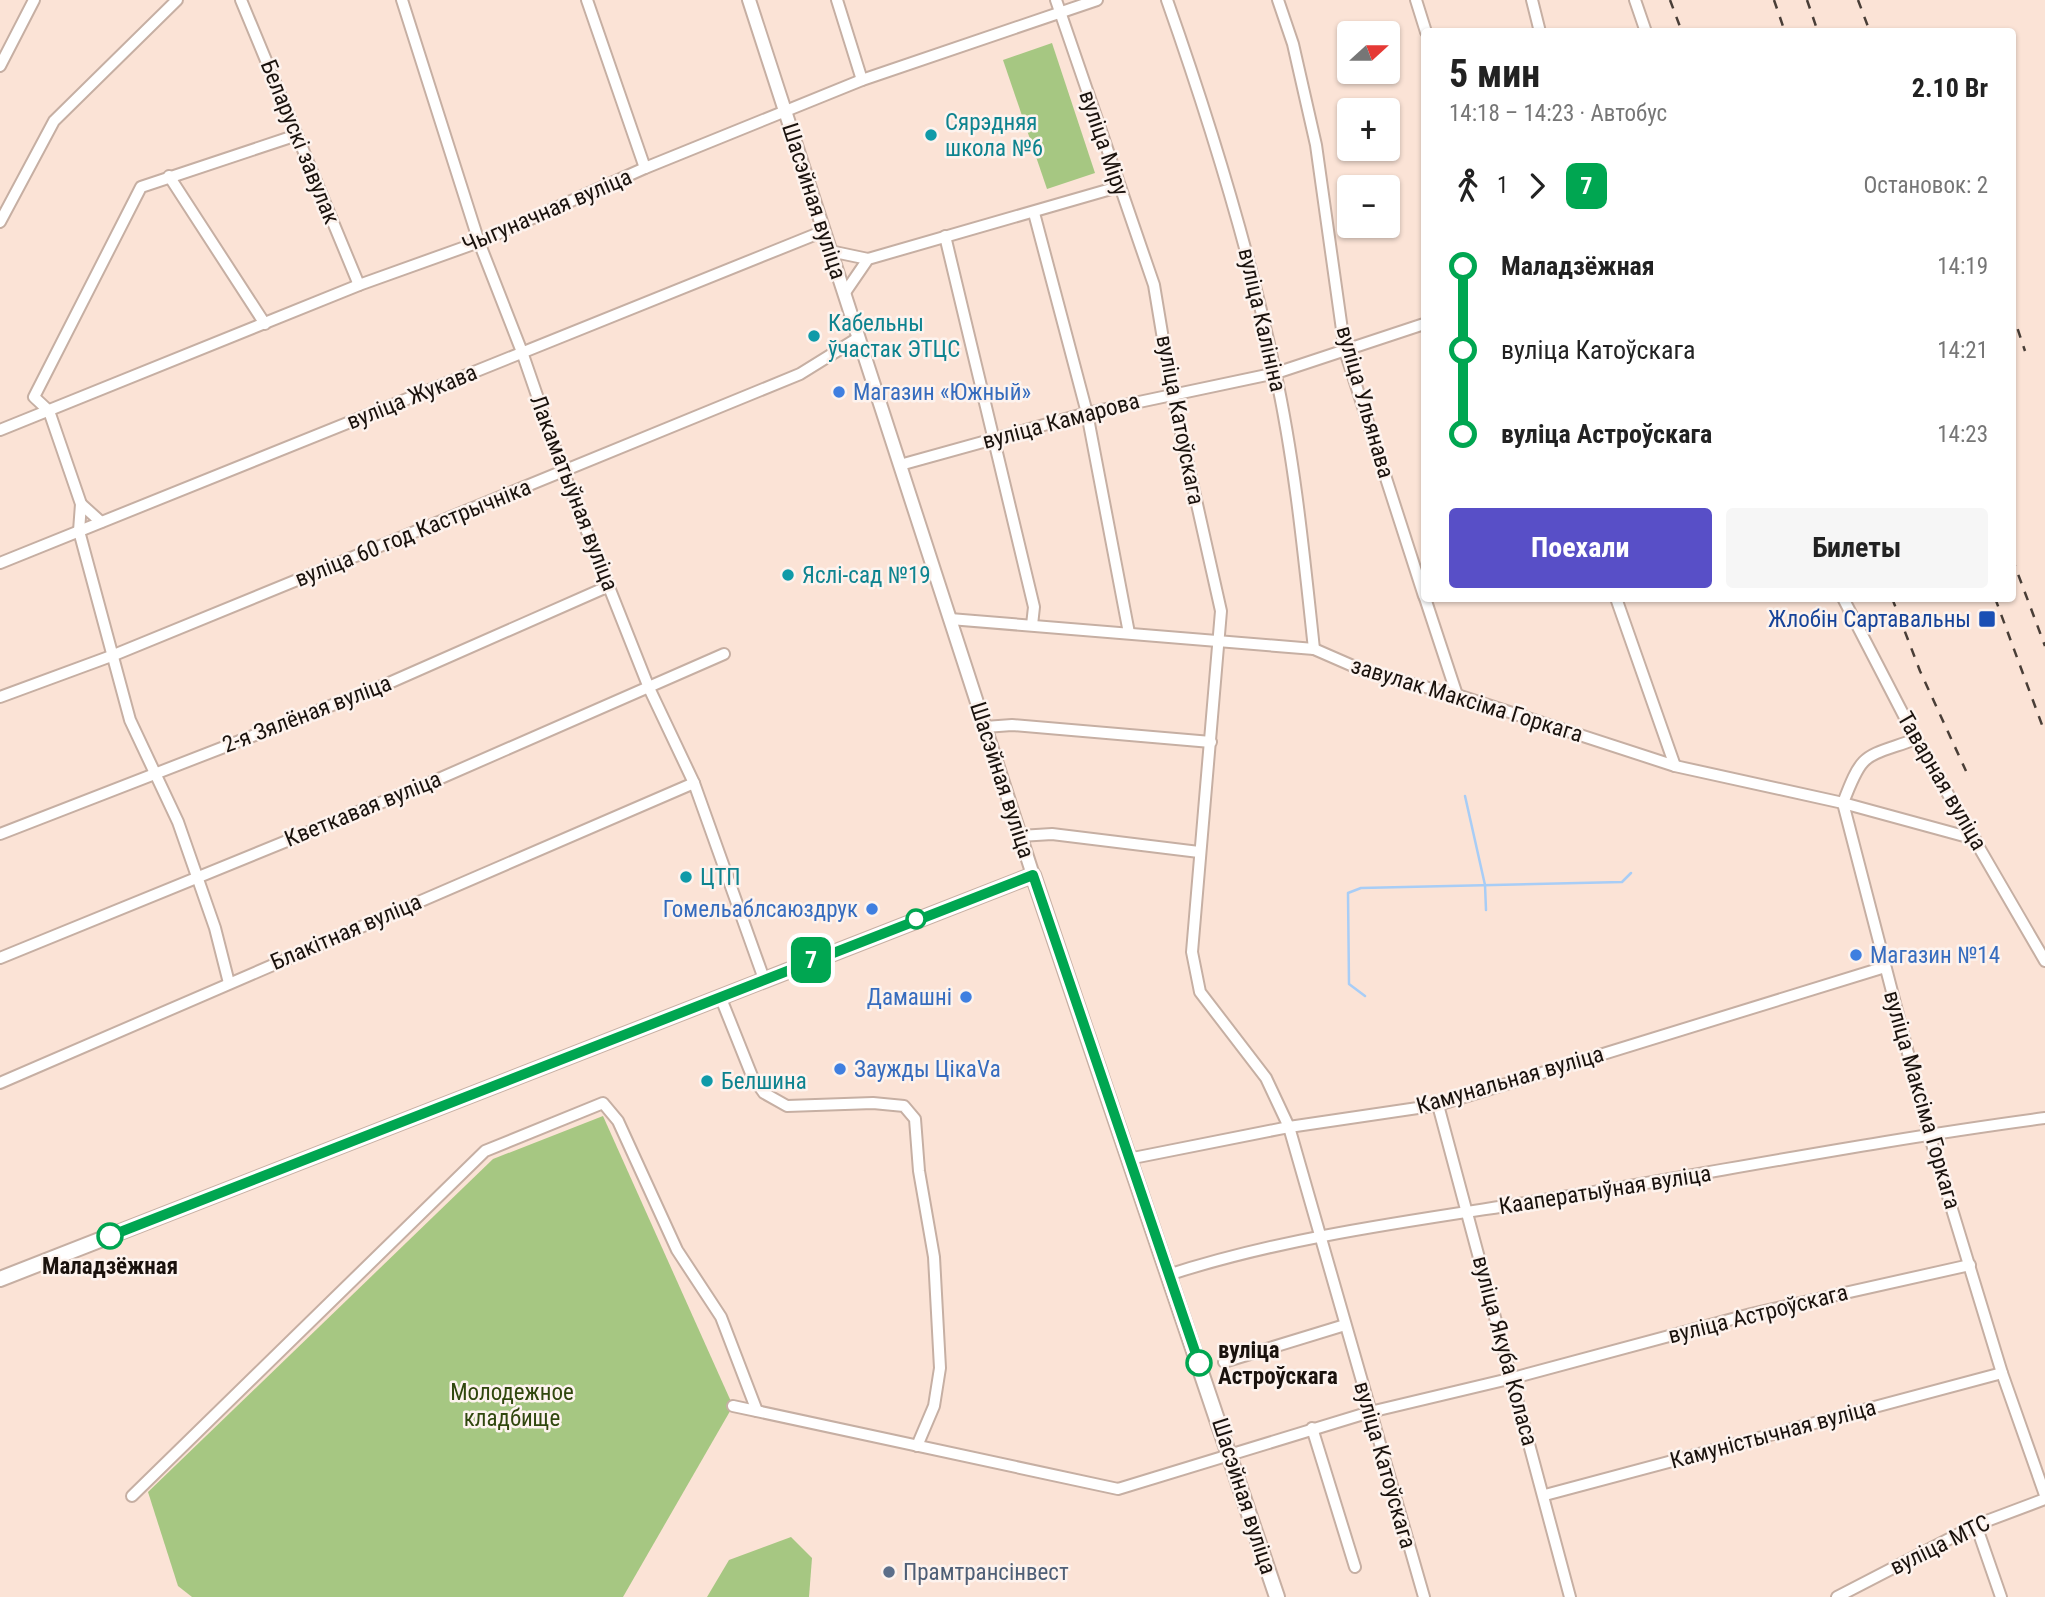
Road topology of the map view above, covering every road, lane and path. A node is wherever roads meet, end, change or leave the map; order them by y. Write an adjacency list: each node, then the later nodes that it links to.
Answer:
1 (34, 0): 19 (street)
2 (177, 0): 27 (street)
3 (241, 0): 22 (street, Беларускі завулак)
4 (402, 0): 30 (street, Лакаматыўная вуліца)
5 (587, 0): 23 (street)
6 (749, 0): 21 (street, Шасэйная вуліца)
7 (837, 0): 20 (street)
8 (1056, 0): 15 (street, вуліца Міру)
9 (1097, 0): 15 (street, Чыгуначная вуліца)
10 (1167, 0): 41 (street, вуліца Калініна)
11 (1278, 0): 39 (street, вуліца Ульянава)
12 (1416, 0): 16 (street)
13 (1532, 0): 17 (street)
14 (1635, 0): 18 (street)
15 (1060, 13): 20 (street, Чыгуначная вуліца); 25 (street, вуліца Міру)
16 (1425, 28)
17 (1540, 28)
18 (1645, 28)
19 (0, 66)
20 (862, 80): 21 (street, Чыгуначная вуліца)
21 (785, 112): 23 (street, Чыгуначная вуліца); 28 (street, Шасэйная вуліца)
22 (297, 135): 24 (street); 33 (street, Беларускі завулак)
23 (645, 168): 30 (street, Чыгуначная вуліца)
24 (169, 176): 36 (street); 43 (street)
25 (1118, 187): 26 (street); 34 (street, вуліца Міру)
26 (1034, 214): 29 (street); 44 (street)
27 (0, 222)
28 (824, 231): 31 (street, Шасэйная вуліца); 40 (street, вуліца Жукава)
29 (944, 236): 32 (street); 46 (street)
30 (480, 242): 33 (street, Чыгуначная вуліца); 40 (street, Лакаматыўная вуліца)
31 (830, 251): 32 (street); 35 (street, Шасэйная вуліца)
32 (868, 259): 35 (street)
33 (359, 285): 36 (street, Чыгуначная вуліца)
34 (1154, 285): 42 (street, вуліца Катоўскага)
35 (844, 293): 38 (street, Шасэйная вуліца)
36 (265, 324): 43 (street, Чыгуначная вуліца)
37 (1421, 325): 39 (street, вуліца Камарова)
38 (858, 338): 47 (street, Шасэйная вуліца); 48 (street, вуліца 60 год Кастрычніка)
39 (1345, 351): 41 (street, вуліца Камарова); 53 (street, вуліца Ульянава)
40 (522, 352): 48 (street, Лакаматыўная вуліца); 50 (street, вуліца Жукава)
41 (1276, 373): 42 (street, вуліца Камарова); 62 (street, вуліца Калініна)
42 (1172, 393): 44 (street, вуліца Камарова); 61 (street, вуліца Катоўскага)
43 (48, 411): 45 (street, Чыгуначная вуліца); 49 (street)
44 (1087, 413): 46 (street, вуліца Камарова); 60 (street)
45 (0, 429)
46 (995, 438): 47 (street, вуліца Камарова); 59 (street)
47 (900, 465): 58 (street, Шасэйная вуліца)
48 (563, 471): 54 (street, Лакаматыўная вуліца); 64 (street, вуліца 60 год Кастрычніка)
49 (81, 504): 50 (street); 51 (street)
50 (101, 522): 51 (street, вуліца Жукава)
51 (79, 531): 52 (street, вуліца Жукава); 64 (street)
52 (0, 563)
53 (1421, 585)
54 (610, 586): 65 (street, Лакаматыўная вуліца); 72 (street, 2-я Зялёная вуліца)
55 (1427, 602): 66 (street, вуліца Ульянава)
56 (1617, 602): 71 (street)
57 (1845, 602): 69 (street, Таварная вуліца)
58 (950, 619): 59 (street, завулак Максіма Горкага); 68 (street, Шасэйная вуліца)
59 (1032, 625): 60 (street, завулак Максіма Горкага)
60 (1129, 633): 61 (street, завулак Максіма Горкага)
61 (1219, 642): 62 (street, завулак Максіма Горкага); 70 (street, вуліца Катоўскага)
62 (1314, 649): 66 (street, завулак Максіма Горкага)
63 (724, 654): 65 (street, Кветкавая вуліца)
64 (114, 655): 67 (street, вуліца 60 год Кастрычніка); 72 (street)
65 (649, 688): 73 (street, Лакаматыўная вуліца); 80 (street, Кветкавая вуліца)
66 (1457, 695): 71 (street, завулак Максіма Горкага)
67 (0, 697)
68 (985, 727): 70 (street); 76 (street, Шасэйная вуліца)
69 (1916, 739): 74 (street); 77 (street, Таварная вуліца)
70 (1211, 742): 78 (street, вуліца Катоўскага)
71 (1675, 766): 74 (street, завулак Максіма Горкага)
72 (153, 772): 75 (street, 2-я Зялёная вуліца); 80 (street)
73 (694, 783): 84 (street, Лакаматыўная вуліца); 85 (street, Блакітная вуліца)
74 (1843, 803): 77 (street, завулак Максіма Горкага); 83 (street, вуліца Максіма Горкага)
75 (0, 834)
76 (1020, 836): 78 (street); 79 (street, Шасэйная вуліца)
77 (1975, 839): 82 (street, Таварная вуліца)
78 (1199, 852): 90 (street, вуліца Катоўскага)
79 (1033, 875): 84 (main road); 92 (main road, Шасэйная вуліца)
80 (198, 876): 81 (street, Кветкавая вуліца); 85 (street)
81 (0, 958)
82 (2045, 961)
83 (1885, 967): 88 (street, Камунальная вуліца); 91 (street, вуліца Максіма Горкага)
84 (764, 979): 86 (main road)
85 (229, 983): 87 (street, Блакітная вуліца)
86 (720, 996): 97 (main road); 106 (street)
87 (0, 1083)
88 (1438, 1105): 90 (street, Камунальная вуліца); 93 (street, вуліца Якуба Коласа)
89 (2045, 1118): 91 (street, Кааператыўная вуліца)
90 (1289, 1127): 92 (street, Камунальная вуліца); 94 (street, вуліца Катоўскага)
91 (1929, 1133): 93 (street, Кааператыўная вуліца); 95 (street, вуліца Максіма Горкага)
92 (1128, 1159): 96 (main road, Шасэйная вуліца)
93 (1468, 1213): 94 (street, Кааператыўная вуліца); 101 (street, вуліца Якуба Коласа)
94 (1320, 1238): 96 (street, Кааператыўная вуліца); 98 (street, вуліца Катоўскага)
95 (1970, 1265): 100 (street, вуліца Максіма Горкага); 101 (street, вуліца Астроўскага)
96 (1168, 1275): 107 (main road, Шасэйная вуліца)
97 (0, 1279)
98 (1345, 1325): 99 (street); 104 (street, вуліца Катоўскага)
99 (1224, 1362)
100 (2002, 1373): 108 (street, Камуністычная вуліца); 110 (street, вуліца Максіма Горкага)
101 (1513, 1378): 104 (street, вуліца Астроўскага); 108 (street, вуліца Якуба Коласа)
102 (733, 1406): 103 (street, вуліца Астроўскага)
103 (757, 1411): 106 (street, вуліца Астроўскага); 109 (street)
104 (1370, 1412): 105 (street, вуліца Астроўскага); 114 (street, вуліца Катоўскага)
105 (1312, 1428): 107 (street, вуліца Астроўскага); 112 (street)
106 (917, 1446): 107 (street, вуліца Астроўскага)
107 (1230, 1453): 113 (main road, Шасэйная вуліца)
108 (1545, 1495): 115 (street, вуліца Якуба Коласа)
109 (132, 1496)
110 (2045, 1497): 111 (street, вуліца МТС)
111 (1976, 1525): 116 (street, вуліца МТС); 117 (street)
112 (1356, 1566)
113 (1277, 1597)
114 (1424, 1597)
115 (1570, 1597)
116 (1837, 1597)
117 (2001, 1597)

